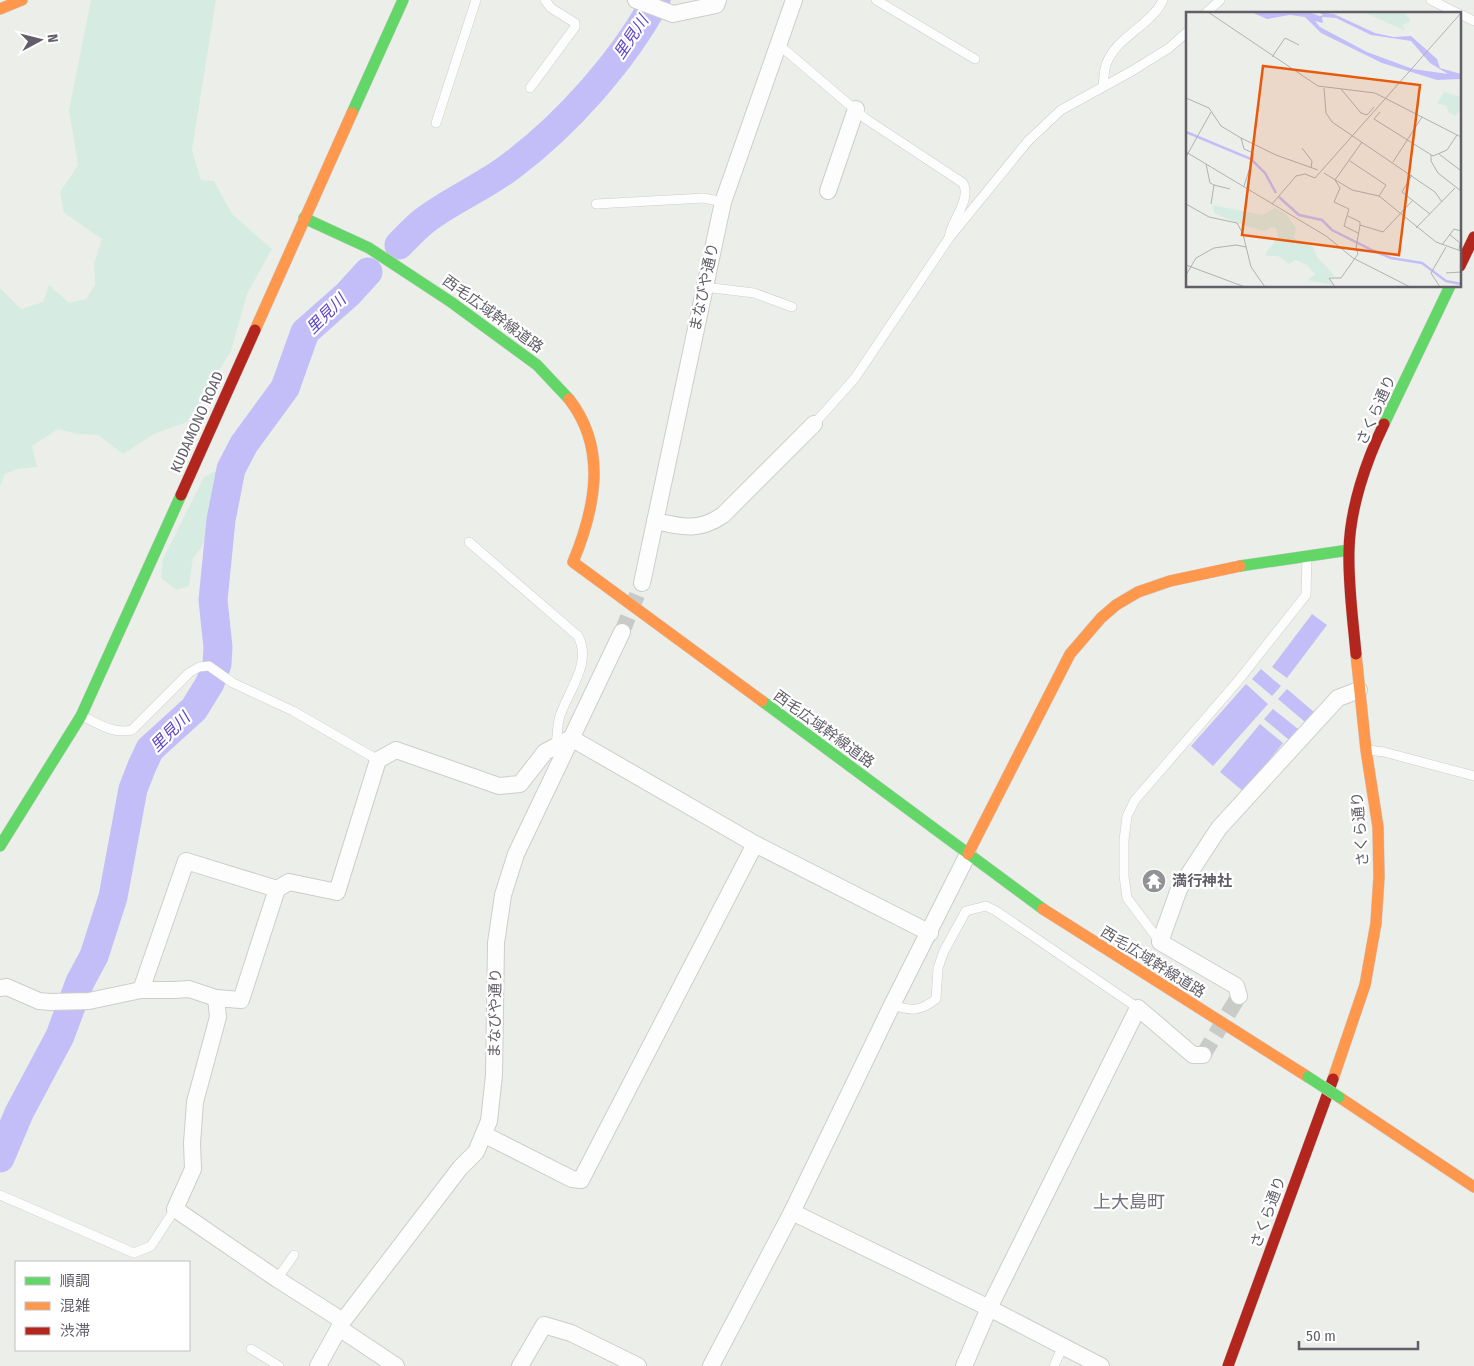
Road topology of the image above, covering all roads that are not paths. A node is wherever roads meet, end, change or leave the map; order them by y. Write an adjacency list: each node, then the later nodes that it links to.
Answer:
1 (22, 0): 12 (main road)
2 (402, 0): 27 (main road, KUDAMONO ROAD)
3 (476, 0): 23 (lane)
4 (544, 0): 21 (lane)
5 (636, 0): 6 (street)
6 (718, 0)
7 (794, 0): 18 (street, まなびや通り)
8 (876, 0): 19 (lane)
9 (1162, 0): 20 (lane)
10 (1220, 0): 13 (lane)
11 (1432, 0): 14 (lane)
12 (0, 9)
13 (1207, 12)
14 (1456, 12)
15 (1462, 15): 16 (lane)
16 (1474, 21)
17 (1186, 33): 20 (lane)
18 (778, 44): 22 (lane); 25 (street, まなびや通り)
19 (975, 59)
20 (1103, 85): 29 (lane)
21 (530, 88)
22 (856, 109): 24 (street); 29 (lane)
23 (436, 123)
24 (828, 191)
25 (723, 202): 26 (lane); 31 (street, まなびや通り)
26 (596, 204)
27 (304, 218): 42 (main road, KUDAMONO ROAD); 49 (main road, 西毛広域幹線道路)
28 (1474, 237): 30 (main road)
29 (949, 238): 34 (lane)
30 (1462, 262)
31 (704, 287): 33 (lane); 35 (street, まなびや通り)
32 (1449, 288): 37 (main road, さくら通り)
33 (792, 307)
34 (814, 424): 35 (street)
35 (655, 521): 39 (street, まなびや通り)
36 (469, 542): 43 (lane)
37 (1349, 550): 38 (main road); 41 (main road, さくら通り)
38 (1307, 555): 49 (main road); 52 (lane)
39 (642, 583)
40 (622, 632): 43 (street, まなびや通り)
41 (1359, 690): 44 (main road, さくら通り); 52 (street)
42 (81, 716): 45 (lane); 48 (main road, KUDAMONO ROAD)
43 (564, 741): 45 (street); 47 (street); 60 (street, まなびや通り)
44 (1366, 750): 46 (lane); 80 (main road, さくら通り)
45 (378, 760): 50 (street)
46 (1474, 776)
47 (755, 844): 51 (street); 60 (street)
48 (0, 846)
49 (968, 854): 51 (street); 61 (main road, 西毛広域幹線道路, bridge)
50 (277, 889): 54 (street); 56 (street)
51 (930, 933): 57 (street)
52 (1160, 942): 55 (street)
53 (0, 988): 54 (street)
54 (141, 990): 56 (street)
55 (1240, 996)
56 (216, 998): 63 (street)
57 (892, 1005): 58 (lane); 64 (street)
58 (1138, 1008): 59 (street); 67 (street)
59 (1203, 1055)
60 (485, 1135): 68 (street, まなびや通り)
61 (1474, 1187)
62 (0, 1195): 63 (lane)
63 (175, 1209): 66 (street)
64 (792, 1212): 67 (street); 77 (street)
65 (294, 1255): 66 (lane)
66 (277, 1279): 68 (street)
67 (990, 1308): 69 (street); 71 (street)
68 (341, 1324): 73 (street, まなびや通り); 74 (street)
69 (1063, 1346): 78 (lane); 79 (street)
70 (251, 1349): 72 (lane)
71 (968, 1365)
72 (279, 1366)
73 (318, 1366)
74 (396, 1366)
75 (520, 1366): 76 (street)
76 (638, 1366)
77 (711, 1366)
78 (1054, 1366)
79 (1101, 1366)
80 (1228, 1366)

